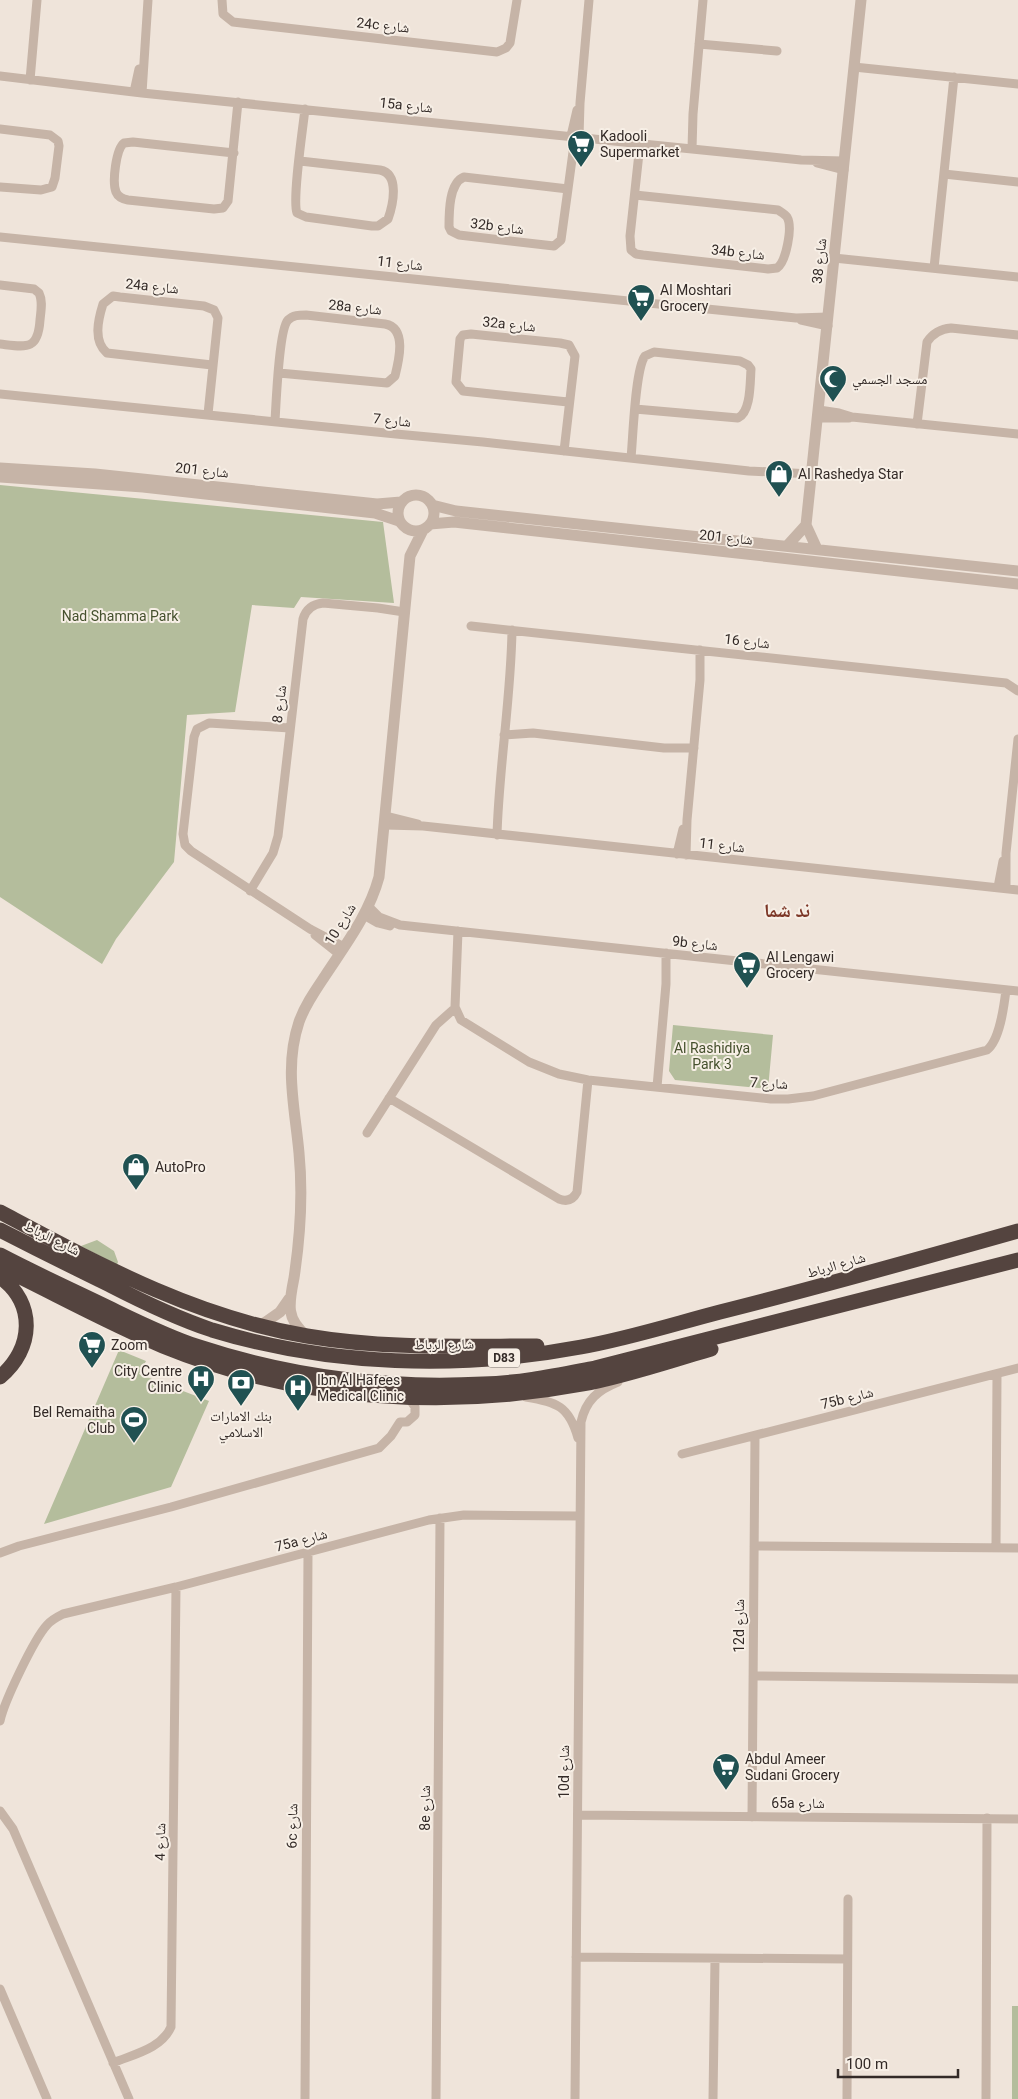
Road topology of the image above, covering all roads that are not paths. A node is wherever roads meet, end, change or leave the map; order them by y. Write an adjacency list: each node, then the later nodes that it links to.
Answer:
1 (37, 0): 13 (street)
2 (148, 0): 15 (street)
3 (222, 0): 4 (street, 24c شارع)
4 (517, 0)
5 (590, 0): 19 (street, 32b شارع)
6 (703, 0): 8 (street)
7 (861, 0): 10 (street, شارع 38)
8 (699, 44): 9 (street); 21 (street)
9 (776, 51)
10 (854, 66): 12 (street); 24 (street, شارع 38)
11 (0, 76): 13 (street, 15a شارع)
12 (954, 77): 14 (street); 25 (street)
13 (28, 79): 15 (street, 15a شارع)
14 (1018, 84)
15 (138, 92): 16 (street, 15a شارع)
16 (238, 102): 17 (street, 15a شارع); 22 (street)
17 (305, 108): 19 (street, 15a شارع); 23 (street)
18 (0, 129): 27 (street)
19 (575, 137): 20 (street, 15a شارع); 28 (street, 32b شارع)
20 (640, 144): 21 (street, 15a شارع); 29 (street, 34b شارع)
21 (689, 149): 24 (street, 15a شارع)
22 (234, 153): 22 (street)
23 (300, 161): 23 (street)
24 (844, 165): 31 (street, شارع 38)
25 (944, 174): 26 (street); 32 (street)
26 (1018, 182)
27 (0, 187)
28 (568, 189): 28 (street, 32b شارع)
29 (634, 195): 29 (street, 34b شارع)
30 (0, 237): 35 (street, شارع 11)
31 (834, 258): 32 (street); 35 (street, شارع 38)
32 (934, 268): 33 (street)
33 (1018, 277)
34 (0, 286): 37 (street)
35 (828, 321): 44 (street, شارع 38)
36 (1018, 335): 46 (street)
37 (0, 344)
38 (212, 365): 38 (street, 24a شارع); 43 (street, 24a شارع)
39 (279, 373): 39 (street, 28a شارع); 45 (street, 28a شارع)
40 (0, 394): 43 (street, شارع 7)
41 (568, 402): 41 (street, 32a شارع); 48 (street, 32a شارع)
42 (635, 409): 42 (street); 49 (street)
43 (208, 414): 45 (street, شارع 7)
44 (818, 414): 46 (street); 51 (street, شارع 38)
45 (275, 422): 48 (street, شارع 7)
46 (917, 424): 47 (street)
47 (1018, 434)
48 (564, 451): 49 (street, شارع 7)
49 (631, 458): 51 (street, شارع 7)
50 (0, 468): 53 (street, شارع 201)
51 (812, 477): 56 (street, شارع 38)
52 (0, 478): 55 (street, شارع 201)
53 (401, 502): 54 (street); 55 (street)
54 (432, 505): 57 (street); 58 (street, شارع 201)
55 (400, 523): 57 (street); 60 (street, شارع 10)
56 (806, 526): 58 (street); 59 (street)
57 (427, 527): 60 (street, شارع 10); 62 (street, شارع 201)
58 (787, 546): 59 (street, شارع 201)
59 (818, 549): 61 (street, شارع 201)
60 (410, 556): 63 (street, شارع 10)
61 (1018, 571)
62 (1018, 584)
63 (405, 609): 68 (street, شارع 8); 72 (street, شارع 10)
64 (471, 626): 65 (street, شارع 16)
65 (515, 630): 66 (street, شارع 16); 69 (street)
66 (704, 651): 67 (street, شارع 16); 71 (street)
67 (1018, 691)
68 (290, 730): 76 (street, شارع 8); 76 (street)
69 (505, 731): 71 (street); 73 (street)
70 (1018, 740): 75 (street)
71 (693, 751): 74 (street)
72 (386, 821): 73 (street, شارع 11); 78 (street, شارع 10)
73 (493, 834): 74 (street, شارع 11)
74 (682, 854): 75 (street, شارع 11)
75 (1002, 888): 77 (street, شارع 11)
76 (248, 889): 80 (street)
77 (1018, 890)
78 (367, 911): 79 (street, 9b شارع); 80 (street, شارع 10)
79 (462, 932): 81 (street, 9b شارع); 84 (street)
80 (342, 951): 98 (street, شارع 10)
81 (669, 954): 82 (street, 9b شارع); 88 (street)
82 (1003, 990): 83 (street, 9b شارع); 88 (street, شارع 7)
83 (1018, 991)
84 (456, 1008): 85 (street); 86 (street)
85 (459, 1018): 86 (street); 87 (street, شارع 7)
86 (436, 1025): 89 (street)
87 (588, 1080): 88 (street, شارع 7); 89 (street)
88 (654, 1086)
89 (389, 1098): 90 (street)
90 (367, 1134)
91 (0, 1212): 100 (highway)
92 (0, 1230): 102 (highway, شارع الرباط / D83)
93 (1018, 1231): 102 (highway, شارع الرباط / D83)
94 (0, 1254): 99 (highway, D83)
95 (1018, 1260): 99 (highway, D83)
96 (0, 1267): 108 (highway)
97 (0, 1277): 106 (highway)
98 (290, 1298): 100 (street); 101 (street, شارع 10)
99 (811, 1313): 103 (highway)
100 (260, 1326): 101 (highway)
101 (307, 1336): 102 (highway)
102 (584, 1347)
103 (656, 1365): 107 (highway); 110 (street, 10d شارع)
104 (1018, 1368): 105 (street, 75b شارع)
105 (997, 1374): 109 (street, 75b شارع); 115 (street)
106 (0, 1377)
107 (511, 1394): 108 (highway); 110 (street, 10d شارع)
108 (408, 1397): 117 (street)
109 (755, 1436): 111 (street, 75b شارع); 114 (street, 12d شارع)
110 (580, 1445): 112 (street, 10d شارع)
111 (682, 1454)
112 (579, 1516): 113 (street, 75a شارع); 124 (street, 10d شارع)
113 (440, 1518): 118 (street, 75a شارع); 137 (street, 8e شارع)
114 (754, 1546): 115 (street); 120 (street, 12d شارع)
115 (996, 1548): 116 (street)
116 (1018, 1548)
117 (0, 1553)
118 (308, 1553): 119 (street, 75a شارع); 136 (street, 6c شارع)
119 (176, 1587): 122 (street, 75a شارع); 133 (street, شارع 4)
120 (753, 1676): 121 (street); 125 (street, 12d شارع)
121 (1018, 1679)
122 (0, 1721)
123 (0, 1811): 133 (street)
124 (578, 1815): 125 (street, 65a شارع); 129 (street, 10d شارع)
125 (752, 1817): 126 (street, 65a شارع)
126 (987, 1818): 127 (street, 65a شارع); 141 (street)
127 (1018, 1819)
128 (848, 1899): 131 (street)
129 (576, 1957): 130 (street); 138 (street, 10d شارع)
130 (714, 1959): 131 (street); 139 (street)
131 (846, 1959): 140 (street)
132 (0, 1989): 134 (street)
133 (113, 2062): 135 (street)
134 (47, 2099)
135 (129, 2099)
136 (305, 2099)
137 (436, 2099)
138 (574, 2099)
139 (713, 2099)
140 (847, 2099)
141 (986, 2099)

